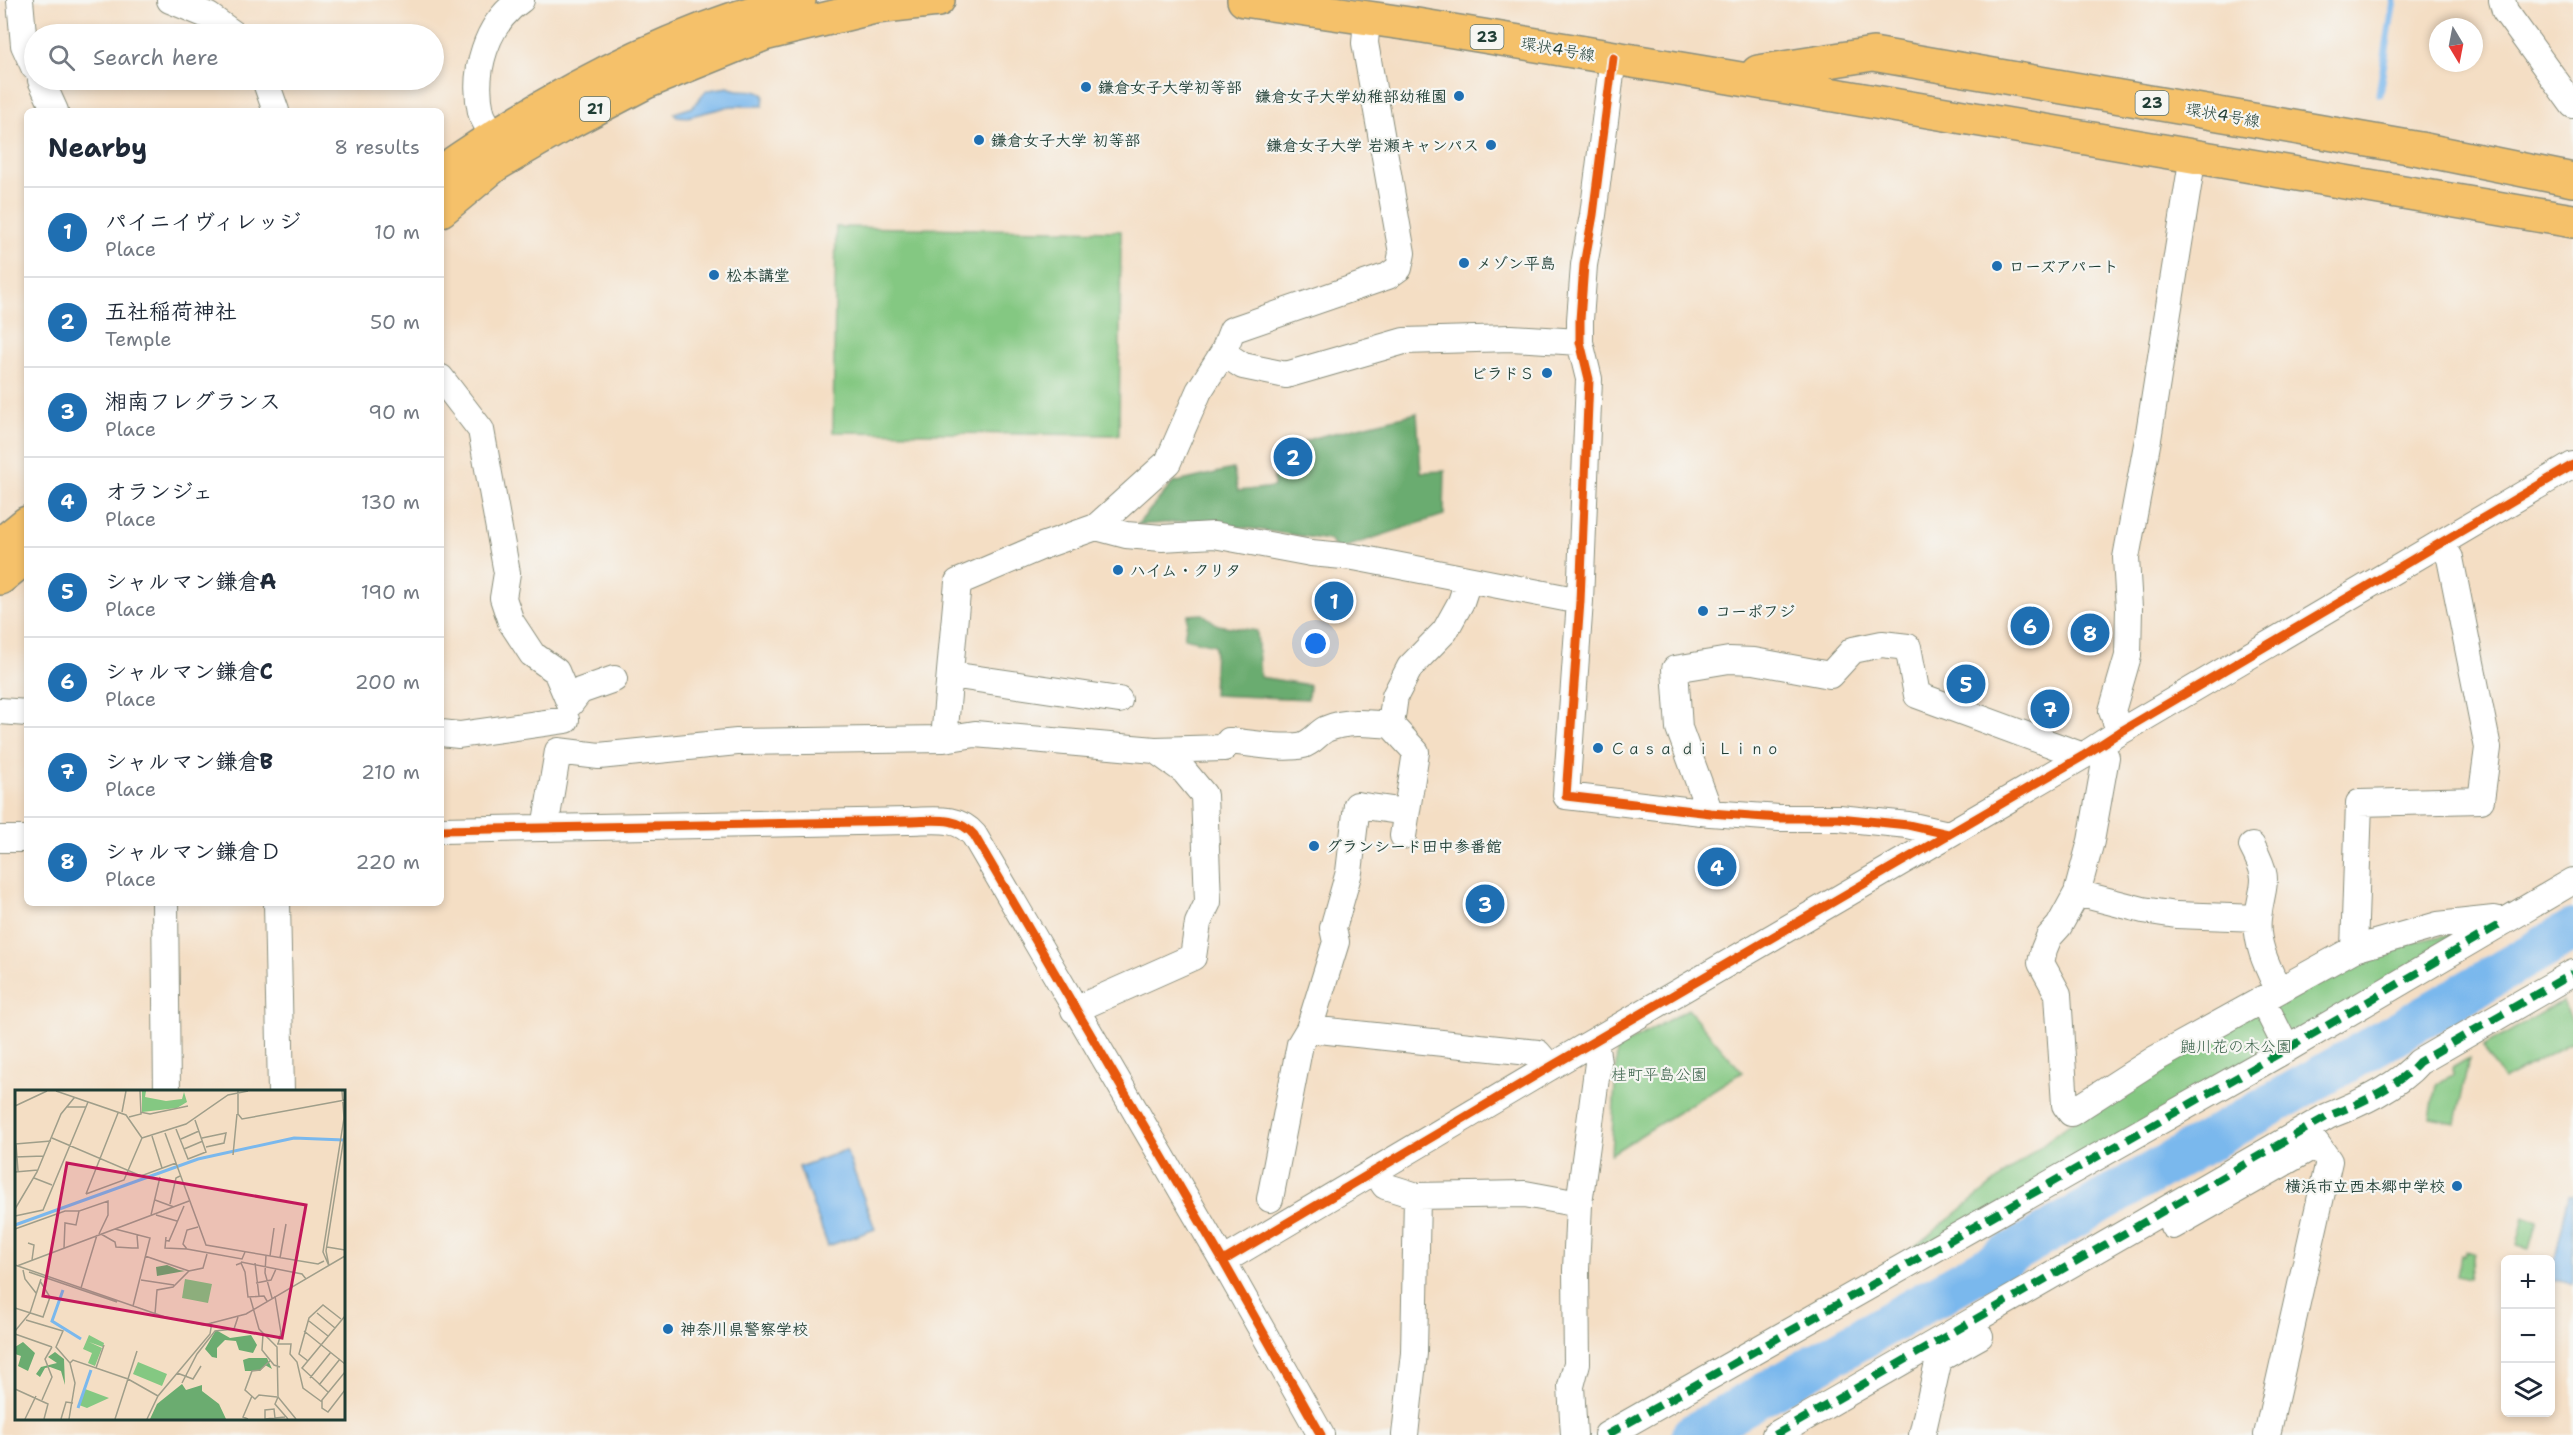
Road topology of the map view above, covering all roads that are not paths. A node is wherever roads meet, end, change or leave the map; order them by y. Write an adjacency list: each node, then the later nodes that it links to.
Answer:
1 (20, 0): 12 (street)
2 (170, 0): 8 (street)
3 (521, 0): 20 (street)
4 (799, 0): 9 (main road)
5 (938, 0): 9 (main road)
6 (1244, 0): 10 (main road, 環状4号線 / 23)
7 (2502, 0): 17 (street)
8 (208, 8): 11 (street)
9 (758, 15): 20 (main road, 21); 24 (main road, 21)
10 (1367, 18): 13 (main road, 環状4号線 / 23); 27 (street)
11 (224, 24)
12 (24, 45)
13 (1613, 58): 14 (main road, 環状4号線 / 23); 26 (street)
14 (1729, 76): 21 (main road, 環状4号線 / 23); 23 (main road, 環状4号線 / 23)
15 (46, 90): 18 (street)
16 (269, 90): 19 (street)
17 (2573, 105)
18 (54, 108)
19 (275, 108)
20 (494, 136): 22 (main road, 21)
21 (2193, 155): 25 (main road, 環状4号線 / 23); 45 (street)
22 (444, 170)
23 (2573, 180)
24 (444, 208)
25 (2573, 221)
26 (1580, 342): 27 (street); 37 (street)
27 (1223, 353): 31 (street)
28 (444, 382): 42 (street)
29 (2573, 465): 32 (street)
30 (24, 525): 33 (main road)
31 (1096, 527): 36 (street); 38 (street)
32 (2441, 543): 45 (street); 64 (street)
33 (0, 545)
34 (24, 558): 35 (main road)
35 (0, 578)
36 (1468, 581): 37 (street); 44 (street)
37 (1580, 601): 51 (street)
38 (951, 675): 40 (street); 47 (street)
39 (614, 679): 42 (street)
40 (1119, 700)
41 (0, 711): 43 (street)
42 (568, 712): 46 (street); 49 (street)
43 (24, 713)
44 (1391, 725): 48 (street); 68 (street)
45 (2120, 732): 50 (street)
46 (444, 733)
47 (944, 739): 48 (street); 49 (street)
48 (1155, 750): 67 (street)
49 (558, 751): 52 (street)
50 (2091, 751): 51 (street); 54 (street); 59 (street)
51 (1710, 813): 54 (street)
52 (545, 828): 53 (street); 67 (street)
53 (444, 830)
54 (1948, 834): 69 (street)
55 (0, 839): 56 (street)
56 (24, 839)
57 (2252, 846): 62 (street)
58 (2573, 881): 63 (street)
59 (2077, 893): 62 (street); 66 (street)
60 (165, 906): 72 (street)
61 (277, 906): 73 (street)
62 (2258, 918): 66 (street)
63 (2504, 921): 64 (street); 70 (street)
64 (2354, 949): 66 (street)
65 (2573, 973): 83 (street)
66 (2270, 994): 70 (street)
67 (1074, 1010): 78 (street)
68 (1309, 1029): 71 (street); 76 (street)
69 (1595, 1041): 71 (street); 77 (street)
70 (2287, 1049): 82 (street)
71 (1550, 1066): 74 (street)
72 (167, 1090)
73 (281, 1090)
74 (1375, 1171): 75 (street); 78 (street)
75 (1417, 1196): 77 (street); 80 (street)
76 (1270, 1199)
77 (1579, 1204): 81 (street)
78 (1222, 1261): 79 (street)
79 (1320, 1435)
80 (1405, 1435)
81 (1574, 1435)
82 (1607, 1435)
83 (1774, 1435)
84 (1922, 1435): 85 (street)
85 (2267, 1435)

